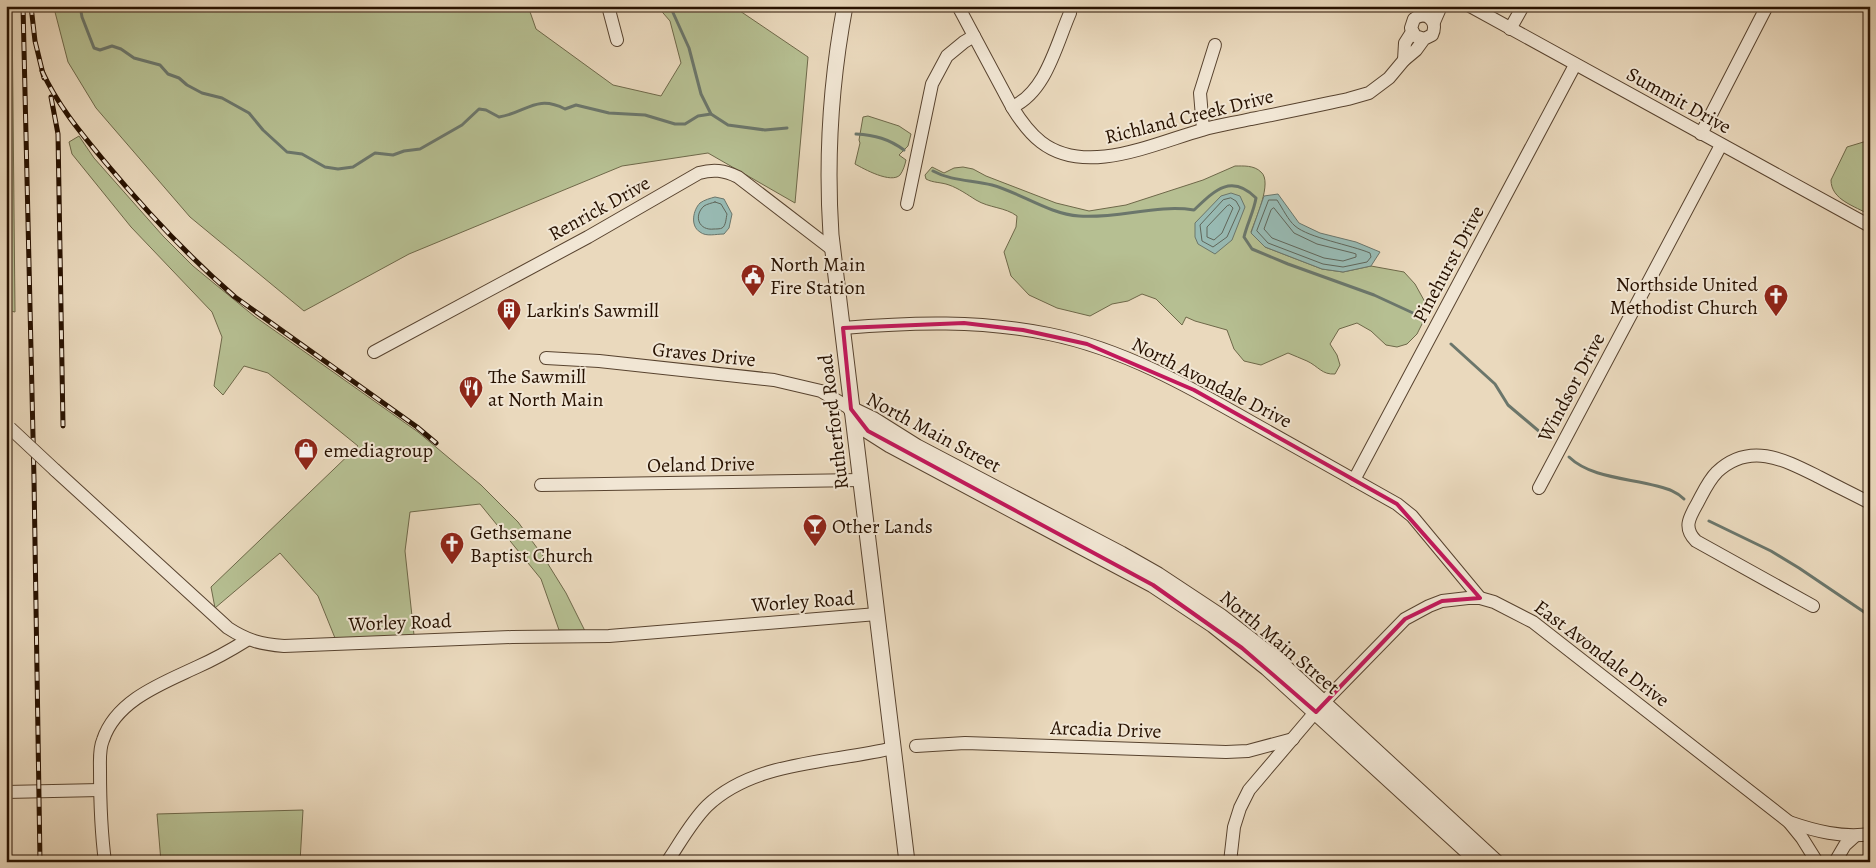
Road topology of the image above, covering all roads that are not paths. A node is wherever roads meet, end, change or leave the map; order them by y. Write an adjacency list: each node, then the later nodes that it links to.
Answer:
1 (608, 6): 15 (street)
2 (845, 6): 25 (street, Rutherford Road)
3 (958, 6): 13 (street, Richland Creek Drive)
4 (1441, 6): 10 (street, Richland Creek Drive)
5 (1470, 6): 11 (street, Summit Drive)
6 (1523, 6): 11 (street)
7 (1767, 6): 21 (street)
8 (1425, 11): 10 (street, Richland Creek Drive); 12 (street, Richland Creek Drive)
9 (1070, 13): 19 (street)
10 (1434, 22): 14 (street, Richland Creek Drive)
11 (1510, 29): 18 (street, Summit Drive)
12 (1412, 32): 14 (street); 17 (street, Richland Creek Drive)
13 (974, 36): 19 (street, Richland Creek Drive); 23 (street)
14 (1424, 39): 17 (street, Richland Creek Drive)
15 (617, 40)
16 (1215, 45): 20 (street)
17 (1404, 60): 20 (street, Richland Creek Drive)
18 (1575, 65): 21 (street, Summit Drive); 32 (street, Pinehurst Drive)
19 (1012, 108): 20 (street, Richland Creek Drive)
20 (1203, 129)
21 (1701, 134): 22 (street, Summit Drive)
22 (1721, 145): 24 (street, Summit Drive); 34 (street, Windsor Drive)
23 (907, 204)
24 (1870, 226)
25 (833, 250): 26 (street, Rutherford Road); 27 (street, Renrick Drive)
26 (842, 328): 29 (street, Rutherford Road); 32 (street, North Avondale Drive)
27 (374, 352)
28 (546, 358): 29 (street, Graves Drive)
29 (851, 409): 31 (street, Rutherford Road); 40 (street, North Main Street)
30 (8, 427): 39 (street, Worley Road, bridge)
31 (861, 480): 33 (street, Oeland Drive); 38 (street, Rutherford Road)
32 (1354, 480): 36 (street, North Avondale Drive)
33 (541, 485)
34 (1540, 488)
35 (1870, 503): 37 (street)
36 (1480, 598): 40 (street, East Avondale Drive); 46 (street, East Avondale Drive)
37 (1813, 606)
38 (877, 614): 39 (street, Worley Road); 43 (street, Rutherford Road)
39 (248, 640): 44 (street)
40 (1319, 708): 41 (street, East Avondale Drive); 53 (street, North Main Street); 54 (street, North Main Street)
41 (1292, 739): 42 (street, Arcadia Drive); 52 (street, East Avondale Drive)
42 (916, 746)
43 (893, 748): 50 (street); 51 (street, Rutherford Road)
44 (100, 790): 45 (street); 49 (street)
45 (6, 792)
46 (1789, 822): 48 (street); 55 (street, East Avondale Drive)
47 (1870, 834): 48 (street)
48 (1856, 836): 56 (street)
49 (105, 862)
50 (667, 862)
51 (906, 862)
52 (1230, 862)
53 (1479, 862)
54 (1496, 862)
55 (1817, 862)
56 (1835, 862)

